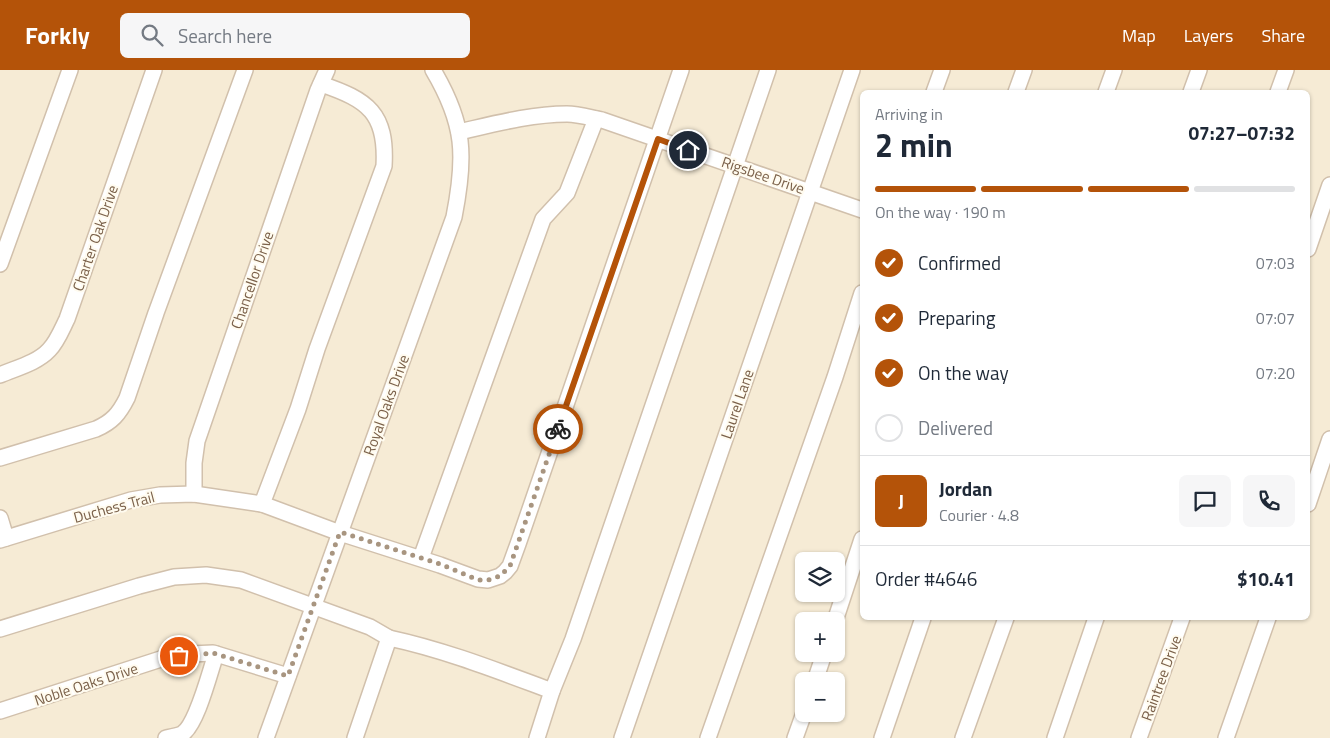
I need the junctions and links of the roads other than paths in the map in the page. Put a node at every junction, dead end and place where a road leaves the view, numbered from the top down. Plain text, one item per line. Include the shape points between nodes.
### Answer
1 (70, 70) edge
2 (154, 70) edge
3 (245, 70) edge
4 (327, 70) edge
5 (433, 70) edge
6 (682, 70) edge
7 (768, 70) edge
8 (852, 70) edge
9 (942, 70) edge
10 (1024, 70) edge
11 (1114, 70) edge
12 (1200, 70) edge
13 (1286, 70) edge
14 (321, 84) junction
15 (935, 90) edge
16 (1017, 90) edge
17 (1107, 90) edge
18 (1193, 90) edge
19 (1279, 90) edge
20 (596, 119) junction
21 (459, 132) junction
22 (658, 139) junction
23 (734, 166) junction
24 (1330, 185) edge
25 (809, 191) junction
26 (860, 209) edge
27 (1310, 243) edge
28 (0, 264) edge
29 (860, 299) edge
30 (0, 375) edge
31 (1330, 440) edge
32 (0, 458) edge
33 (1318, 477) edge
34 (194, 494) junction
35 (1310, 499) edge
36 (262, 504) junction
37 (0, 518) edge
38 (340, 532) junction
39 (3, 539) edge
40 (860, 546) edge
41 (421, 558) junction
42 (313, 607) junction
43 (838, 612) edge
44 (922, 620) edge
45 (1005, 620) edge
46 (1095, 620) edge
47 (1181, 620) edge
48 (1267, 620) edge
49 (0, 630) edge
50 (389, 638) junction
51 (216, 654) junction
52 (288, 676) junction
53 (552, 691) junction
54 (0, 711) edge
55 (801, 722) edge
56 (166, 738) edge
57 (266, 738) edge
58 (355, 738) edge
59 (537, 738) edge
60 (622, 738) edge
61 (708, 738) edge
62 (795, 738) edge
63 (882, 738) edge
64 (963, 738) edge
65 (1054, 738) edge
66 (1140, 738) edge
67 (1226, 738) edge

1 - 28 street
2 - 30 street, Charter Oak Drive via 58,338 49,350 31,362
3 - 32 street via 120,412 108,424 96,429
4 - 14 street, Chancellor Drive
5 - 21 street, Royal Oaks Drive via 451,105
6 - 22 street
7 - 23 street
8 - 25 street, Laurel Lane
9 - 15 street
10 - 16 street
11 - 17 street
12 - 18 street
13 - 19 street
14 - 34 street, Chancellor Drive via 197,440
14 - 36 street via 367,106 381,126 385,144 384,166
20 - 21 street, Rigsbee Drive via 568,114 545,116
20 - 22 street, Rigsbee Drive
20 - 41 street via 567,193 543,219
21 - 38 street, Royal Oaks Drive via 462,155 454,217
22 - 23 street, Rigsbee Drive
22 - 41 street, Duchess Trail via 510,566 500,576 488,580 469,577
23 - 25 street, Rigsbee Drive
23 - 53 street via 579,621
24 - 27 street
25 - 26 street, Rigsbee Drive
25 - 60 street, Laurel Lane
29 - 61 street via 836,377
31 - 33 street
33 - 35 street
34 - 36 street, Duchess Trail
34 - 39 street, Duchess Trail via 131,500
36 - 38 street, Duchess Trail
37 - 39 street
38 - 41 street, Duchess Trail
38 - 42 street, Royal Oaks Drive
40 - 43 street
42 - 49 street via 241,580 206,575 174,577
42 - 50 street via 370,627
42 - 52 street, Royal Oaks Drive
44 - 63 street
45 - 64 street
46 - 65 street
47 - 66 street, Raintree Drive
48 - 67 street
50 - 53 street via 429,648
50 - 58 street
51 - 52 street, Noble Oaks Drive
51 - 54 street, Noble Oaks Drive via 167,658
51 - 56 street via 190,727 181,734
52 - 57 street, Royal Oaks Drive
53 - 59 street
55 - 62 street

